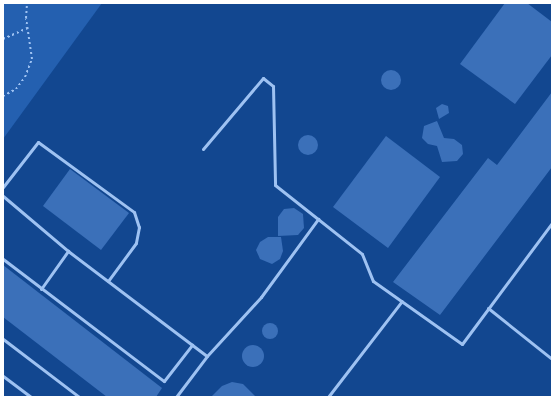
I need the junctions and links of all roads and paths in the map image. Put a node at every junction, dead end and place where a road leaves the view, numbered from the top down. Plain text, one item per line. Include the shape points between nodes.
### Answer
1 (27, 3) edge
2 (28, 28) junction
3 (3, 39) edge
4 (3, 96) edge
5 (203, 149) dead end
6 (3, 187) edge
7 (3, 196) edge
8 (318, 219) junction
9 (552, 223) edge
10 (68, 251) junction
11 (3, 258) edge
12 (108, 281) junction
13 (42, 289) junction
14 (402, 301) junction
15 (488, 308) junction
16 (3, 339) edge
17 (192, 345) junction
18 (207, 356) junction
19 (552, 359) edge
20 (3, 376) edge
21 (31, 397) edge
22 (79, 397) edge
23 (176, 397) edge
24 (328, 397) edge

1 - 2 path
2 - 3 path
2 - 4 path via 32,59 25,77 16,89
5 - 8 lane via 263,78 273,86 276,185
6 - 12 lane via 38,142 134,212 139,227 136,243
7 - 10 lane
8 - 14 lane via 362,254 374,281
8 - 18 lane via 261,296
9 - 15 lane
10 - 12 lane
10 - 13 lane
11 - 13 lane
12 - 17 lane
13 - 17 lane via 164,381
14 - 15 lane via 462,344
14 - 24 lane
15 - 19 lane
16 - 22 lane
17 - 18 lane
18 - 23 lane
20 - 21 lane

